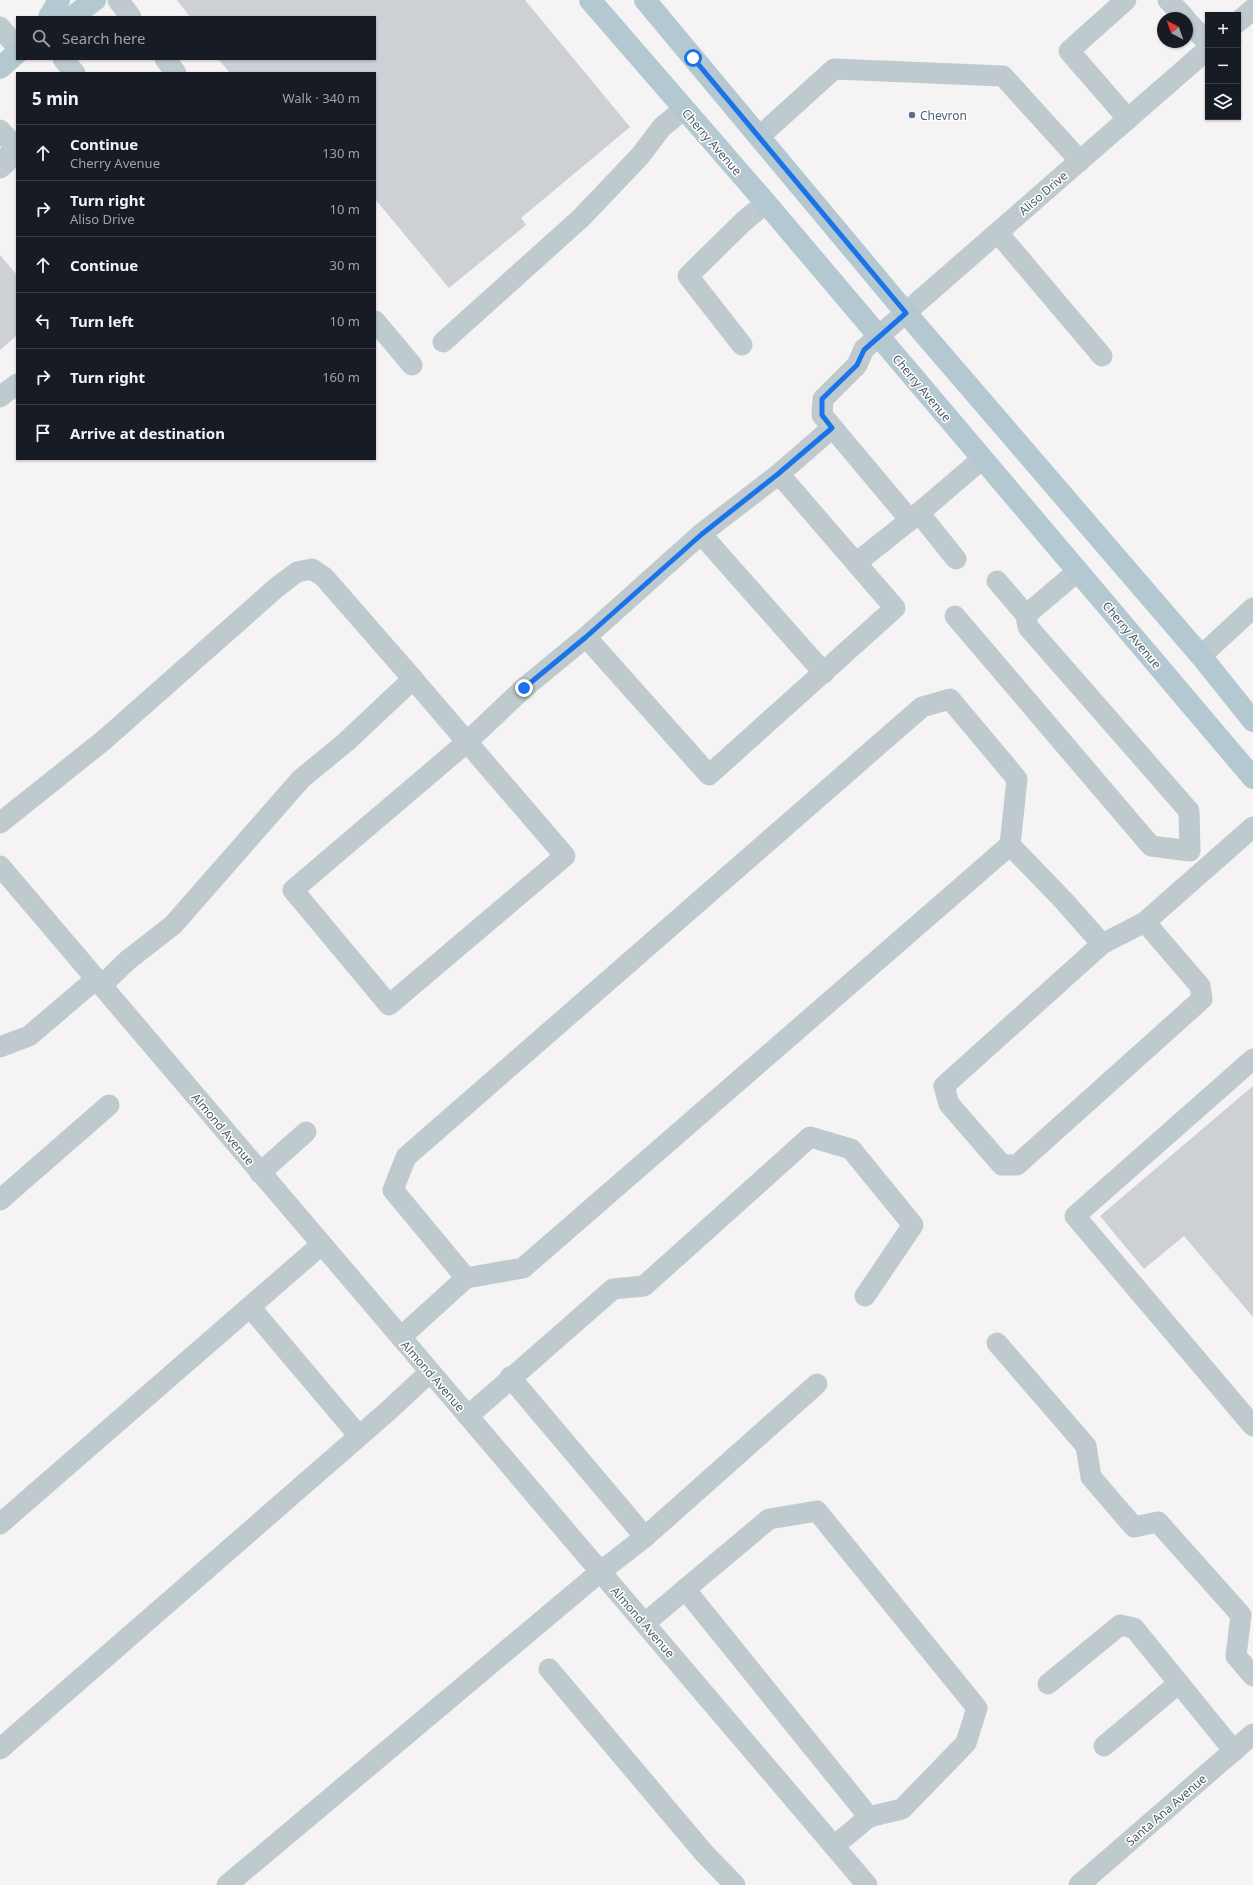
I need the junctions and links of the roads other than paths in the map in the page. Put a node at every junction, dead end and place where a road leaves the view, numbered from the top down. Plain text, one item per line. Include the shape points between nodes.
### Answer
1 (59, 0) edge
2 (95, 0) edge
3 (118, 0) edge
4 (590, 0) edge
5 (645, 0) edge
6 (1126, 0) edge
7 (1168, 0) edge
8 (1253, 9) edge
9 (1179, 12) edge
10 (50, 16) edge
11 (73, 16) edge
12 (130, 16) edge
13 (1241, 19) edge
14 (0, 27) edge
15 (1193, 27) edge
16 (1205, 40) edge
17 (16, 45) edge
18 (1205, 52) edge
19 (16, 54) edge
20 (64, 60) edge
21 (166, 60) edge
22 (0, 68) edge
23 (74, 72) edge
24 (175, 72) edge
25 (684, 109) junction
26 (1128, 118) junction
27 (759, 137) junction
28 (10, 141) edge
29 (1080, 161) junction
30 (0, 168) edge
31 (766, 203) junction
32 (998, 233) junction
33 (906, 313) junction
34 (376, 322) edge
35 (443, 342) dead end
36 (871, 343) junction
37 (742, 345) dead end
38 (1102, 356) dead end
39 (412, 365) dead end
40 (16, 385) edge
41 (0, 397) edge
42 (832, 428) junction
43 (982, 459) junction
44 (778, 474) junction
45 (914, 517) junction
46 (702, 534) junction
47 (956, 559) dead end
48 (856, 563) junction
49 (1078, 571) junction
50 (997, 581) dead end
51 (1253, 608) edge
52 (1026, 615) junction
53 (955, 616) dead end
54 (586, 637) junction
55 (1201, 656) junction
56 (824, 673) junction
57 (413, 679) junction
58 (1253, 720) edge
59 (467, 742) junction
60 (1253, 778) edge
61 (0, 822) edge
62 (1253, 827) edge
63 (1010, 845) junction
64 (1190, 851) junction
65 (0, 866) edge
66 (1205, 869) junction
67 (1145, 922) junction
68 (1102, 944) junction
69 (99, 982) junction
70 (0, 1047) edge
71 (1253, 1059) edge
72 (110, 1105) dead end
73 (306, 1132) dead end
74 (260, 1173) junction
75 (0, 1200) edge
76 (321, 1245) junction
77 (466, 1278) junction
78 (865, 1296) dead end
79 (250, 1308) junction
80 (401, 1337) junction
81 (997, 1343) dead end
82 (430, 1372) junction
83 (510, 1377) junction
84 (817, 1384) dead end
85 (468, 1416) junction
86 (1253, 1426) edge
87 (359, 1436) junction
88 (0, 1524) edge
89 (645, 1537) junction
90 (600, 1572) junction
91 (685, 1589) junction
92 (644, 1624) junction
93 (549, 1669) dead end
94 (1253, 1676) edge
95 (1179, 1683) junction
96 (1048, 1684) dead end
97 (1253, 1734) edge
98 (1104, 1746) dead end
99 (0, 1749) edge
100 (1234, 1751) junction
101 (868, 1817) junction
102 (834, 1846) junction
103 (227, 1885) edge
104 (735, 1885) edge
105 (867, 1885) edge
106 (1080, 1885) edge

1 - 10 main road
2 - 11 main road
3 - 12 street
4 - 25 main road, Cherry Avenue
5 - 27 main road
6 - 26 street via 1069,50
7 - 9 street
8 - 13 street
14 - 17 street
15 - 16 street
18 - 26 street, Aliso Drive
19 - 22 main road
20 - 23 street
21 - 24 street
25 - 31 main road, Cherry Avenue
25 - 35 street via 662,127 640,156 581,218
26 - 29 street, Aliso Drive
27 - 29 street via 834,69 1003,76
27 - 33 main road
28 - 30 street via 7,162
29 - 32 street, Aliso Drive
31 - 36 main road, Cherry Avenue
31 - 37 street via 688,276
32 - 33 street, Aliso Drive
32 - 38 street
33 - 36 street, Aliso Drive
33 - 55 main road
34 - 39 street
36 - 42 street via 857,365 822,399 822,415
36 - 43 main road, Cherry Avenue
40 - 41 street
42 - 44 street
42 - 45 street
43 - 45 street
43 - 49 main road, Cherry Avenue
44 - 46 street
44 - 48 street
45 - 47 street
45 - 48 street
46 - 54 street
46 - 56 street
48 - 56 street via 895,608
49 - 52 street
49 - 60 main road, Cherry Avenue
50 - 52 street
51 - 55 street
52 - 64 street via 1028,627 1189,811
53 - 64 street via 1151,846
54 - 56 street via 709,775
54 - 59 street via 524,688
55 - 58 main road
57 - 59 street
57 - 61 street via 324,577 312,569 297,572 104,740
57 - 69 street via 346,742 301,779 173,925
59 - 59 street via 564,856 389,1005 293,890
62 - 66 street
63 - 68 street
63 - 77 street via 523,1268
63 - 77 street via 1017,779 950,698 922,707 406,1157 393,1190
64 - 66 street
65 - 69 street, Almond Avenue
66 - 67 street
67 - 68 street
67 - 68 street via 1200,986 1202,999 1017,1165 1002,1165 949,1104 944,1086
69 - 70 street via 29,1036
69 - 74 street, Almond Avenue
71 - 86 street via 1075,1216
72 - 75 street
73 - 74 street
74 - 76 street, Almond Avenue
76 - 79 street
76 - 80 street, Almond Avenue
77 - 80 street
78 - 83 street via 913,1225 851,1149 810,1137 644,1286 613,1289
79 - 87 street
79 - 88 street
80 - 82 street, Almond Avenue
81 - 94 street via 1086,1446 1091,1477 1134,1527 1158,1522 1241,1615 1236,1656
82 - 85 street, Almond Avenue
82 - 87 street
83 - 85 street
83 - 89 street
84 - 89 street
85 - 90 street, Almond Avenue
87 - 99 street
89 - 90 street
90 - 92 street, Almond Avenue
90 - 103 street
91 - 92 street
91 - 101 street
91 - 101 street via 769,1518 817,1511 977,1708 966,1743 902,1809
92 - 102 street, Almond Avenue
93 - 104 street via 704,1853
95 - 96 street via 1134,1628 1120,1625
95 - 98 street
95 - 100 street
97 - 100 street, Santa Ana Avenue
100 - 106 street, Santa Ana Avenue
101 - 102 street
102 - 105 street, Almond Avenue

